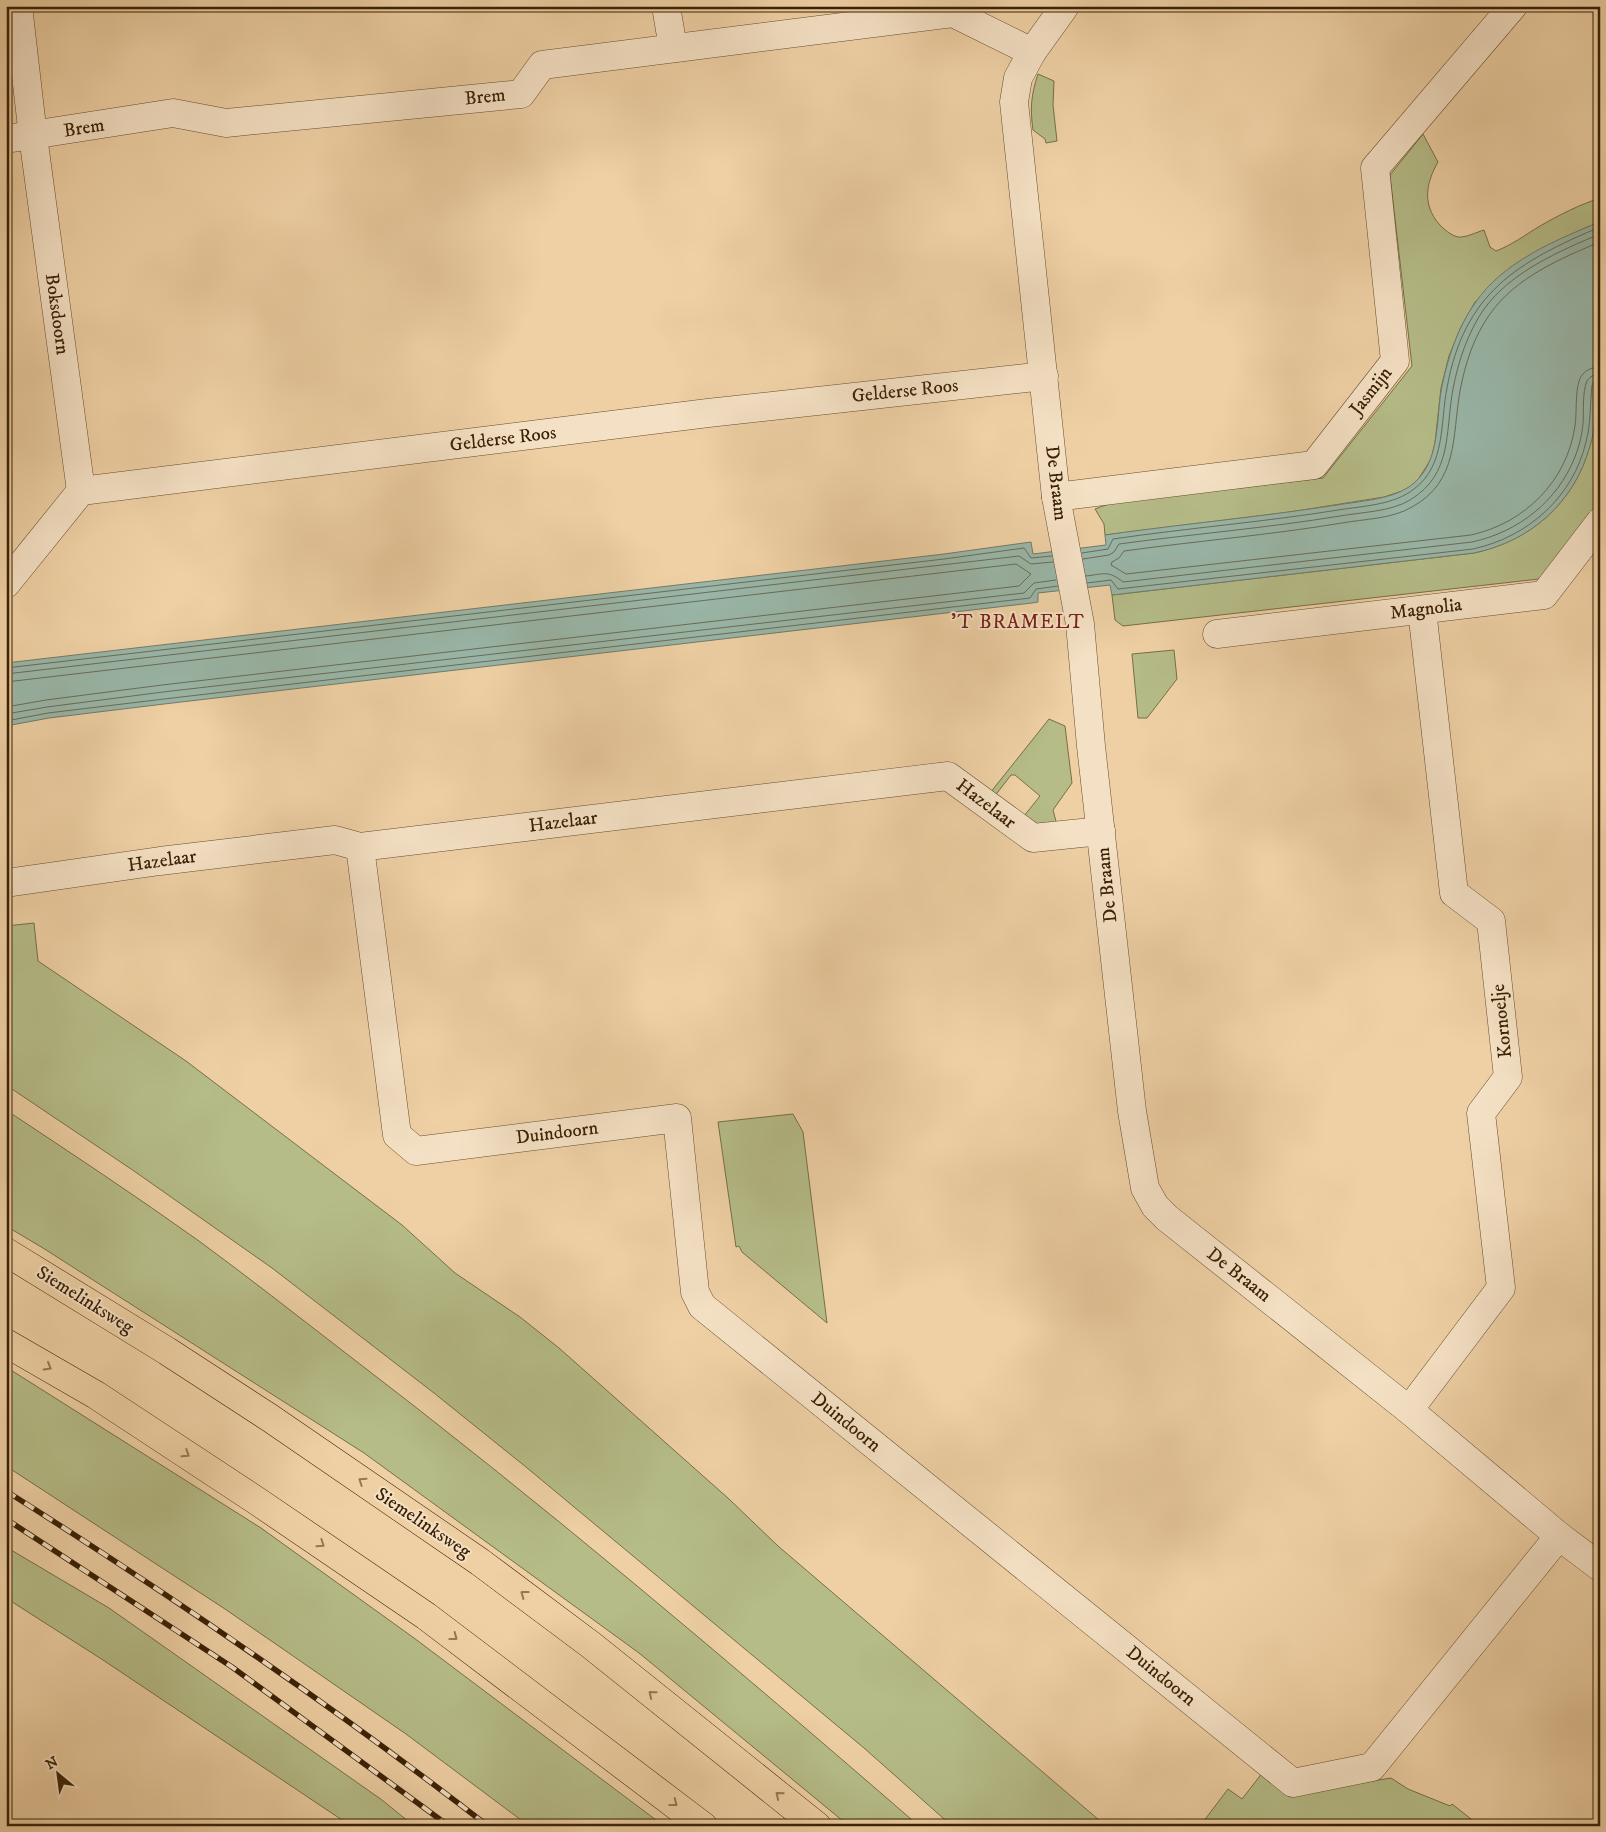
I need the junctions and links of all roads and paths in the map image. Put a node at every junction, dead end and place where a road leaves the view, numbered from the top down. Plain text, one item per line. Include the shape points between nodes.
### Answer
1 (18, 6) edge
2 (666, 6) edge
3 (1065, 6) edge
4 (1512, 6) edge
5 (674, 48) junction
6 (1032, 52) junction
7 (33, 136) junction
8 (6, 140) edge
9 (1044, 376) junction
10 (81, 492) junction
11 (1056, 497) junction
12 (1600, 522) edge
13 (6, 584) edge
14 (1422, 610) junction
15 (1217, 634) dead end
16 (1101, 831) junction
17 (360, 846) junction
18 (6, 883) edge
19 (6, 1252) edge
20 (6, 1343) edge
21 (1409, 1410) junction
22 (1559, 1536) junction
23 (1600, 1566) edge
24 (703, 1826) edge
25 (817, 1826) edge

1 - 7 street, Boksdoorn
2 - 5 street
3 - 6 street, De Braam
4 - 11 street, Jasmijn via 1375,168 1395,361 1314,465
5 - 6 street, Brem via 953,13
5 - 7 street, Brem via 542,65 521,94 226,123 173,113
6 - 9 street, De Braam via 1018,78 1014,102
7 - 8 street, Brem
7 - 10 street, Boksdoorn
9 - 10 street, Gelderse Roos via 698,414
9 - 11 street, De Braam
10 - 13 street
11 - 16 street, De Braam via 1080,624
12 - 14 street, Magnolia via 1544,595
14 - 15 street, Magnolia
14 - 21 street, Kornoelje via 1454,893 1491,921 1508,1078 1481,1112 1501,1288
16 - 17 street, Hazelaar via 1032,838 948,776
16 - 21 street, De Braam via 1132,1111 1145,1188 1155,1206 1167,1218
17 - 18 street, Hazelaar via 335,840
17 - 22 street, Duindoorn via 397,1135 416,1151 677,1118 695,1292 702,1306 1292,1783 1372,1767
25 -> 19 main road, Siemelinksweg via 591,1644 480,1562 262,1413
20 -> 24 main road via 96,1395 426,1616
21 - 22 street, De Braam
22 - 23 street, De Braam

